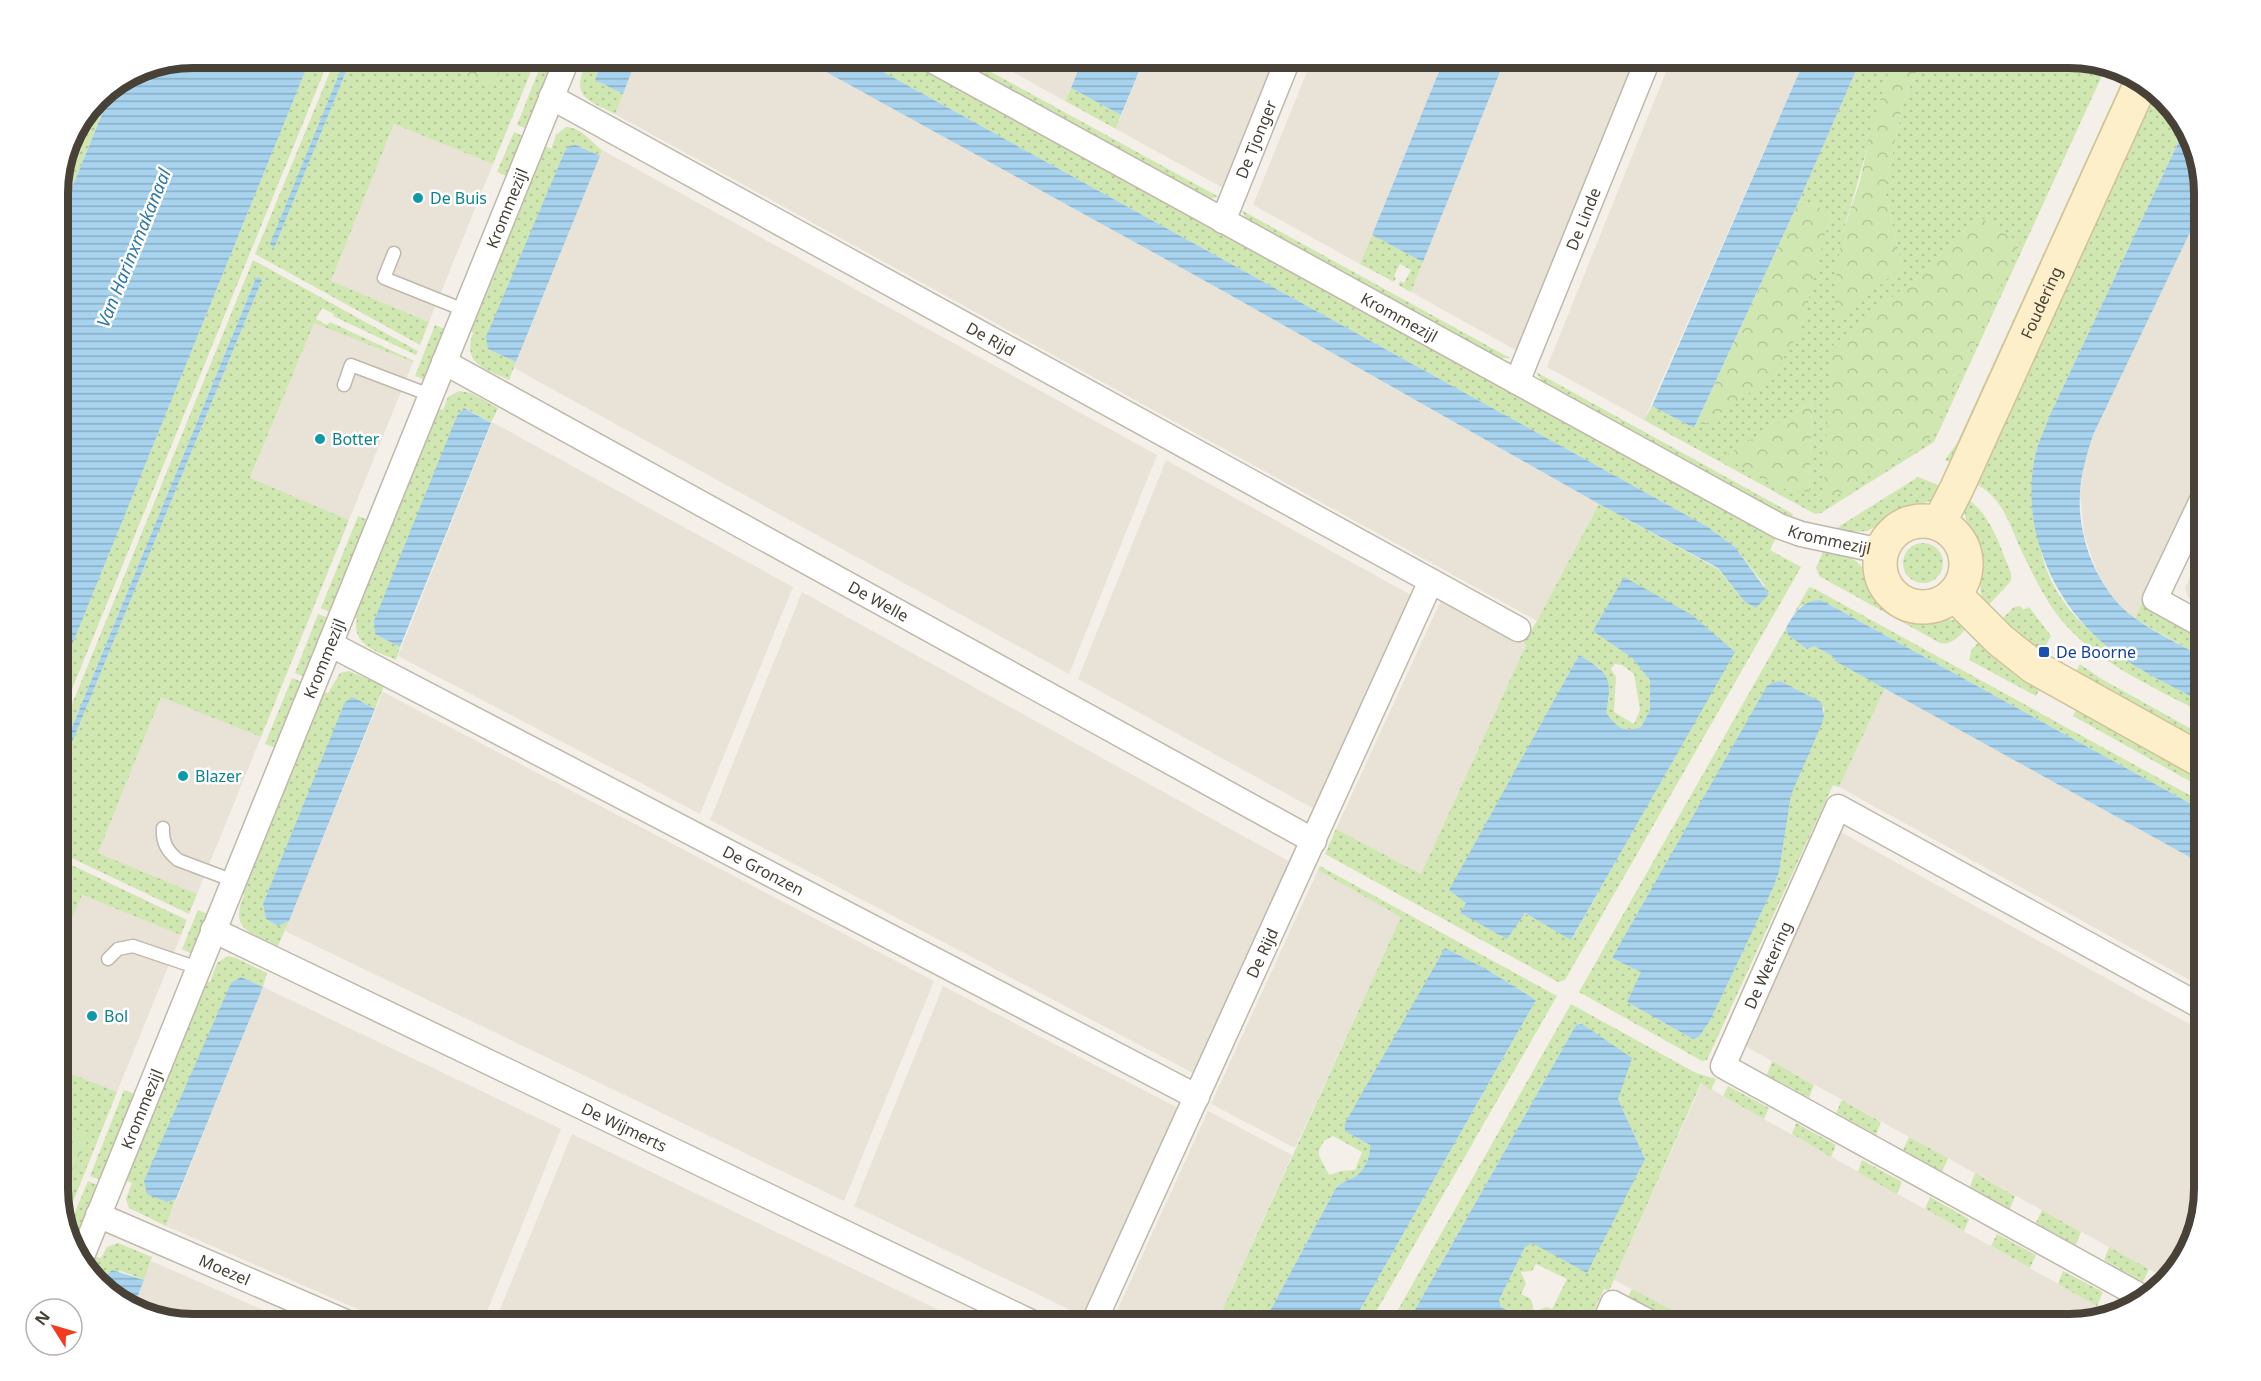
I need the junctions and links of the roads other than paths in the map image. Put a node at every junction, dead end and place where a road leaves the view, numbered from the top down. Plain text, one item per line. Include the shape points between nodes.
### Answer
1 (563, 68) edge
2 (946, 68) edge
3 (1285, 68) edge
4 (1645, 68) edge
5 (2138, 89) edge
6 (551, 97) junction
7 (1223, 221) junction
8 (394, 253) dead end
9 (465, 310) junction
10 (444, 362) junction
11 (1517, 382) junction
12 (344, 385) dead end
13 (430, 395) junction
14 (2193, 518) edge
15 (1939, 523) junction
16 (1881, 551) junction
17 (1431, 581) junction
18 (1954, 594) junction
19 (2193, 620) edge
20 (1518, 630) dead end
21 (330, 644) junction
22 (2194, 756) edge
23 (163, 828) dead end
24 (1314, 841) junction
25 (234, 881) junction
26 (213, 930) junction
27 (108, 959) dead end
28 (198, 968) junction
29 (2194, 1002) edge
30 (1197, 1096) junction
31 (98, 1215) junction
32 (84, 1251) edge
33 (2136, 1294) edge
34 (325, 1313) edge
35 (1012, 1313) edge
36 (1098, 1313) edge
37 (1609, 1313) edge
38 (1631, 1313) edge

1 - 6 street, Krommezijl
2 - 7 street, Krommezijl
3 - 7 street, De Tjonger
4 - 11 street, De Linde
5 - 15 street, Foudering
6 - 9 street, Krommezijl
6 - 17 street, De Rijd
7 - 11 street, Krommezijl
8 - 9 lane via 384,278
9 - 10 street, Krommezijl
10 - 13 street, Krommezijl
10 - 24 street, De Welle
11 - 16 street, Krommezijl via 1779,526
12 - 13 lane via 351,365
13 - 21 street, Krommezijl
14 - 19 street via 2155,599
15 - 16 street via 1925,520 1897,528
15 - 18 street via 1960,542 1965,555 1964,576
16 - 18 street via 1882,580 1900,602 1928,607
17 - 20 street, De Rijd
17 - 24 street, De Rijd
18 - 22 street via 2034,668
21 - 25 street, Krommezijl
21 - 30 street, De Gronzen
23 - 25 lane via 165,846 171,855
24 - 30 street, De Rijd
25 - 26 street, Krommezijl
26 - 28 street, Krommezijl
26 - 35 street, De Wijmerts
27 - 28 lane via 118,949 133,946
28 - 31 street, Krommezijl
29 - 33 street, De Wetering via 1838,807 1723,1066
30 - 36 street, De Rijd
31 - 32 street, Krommezijl
31 - 34 street, Moezel
37 - 38 street via 1613,1304

